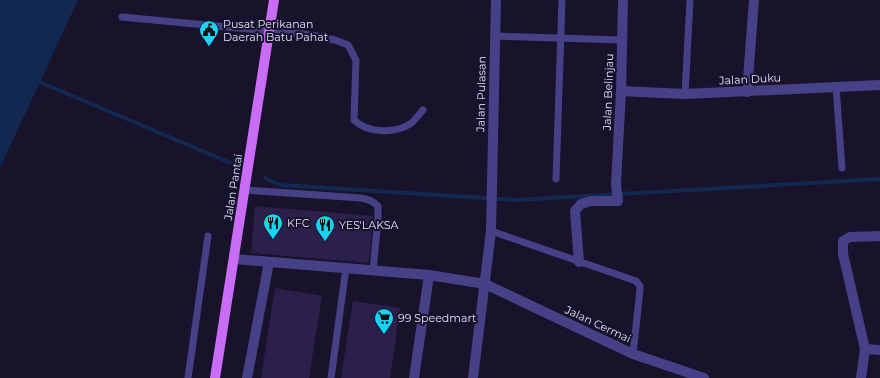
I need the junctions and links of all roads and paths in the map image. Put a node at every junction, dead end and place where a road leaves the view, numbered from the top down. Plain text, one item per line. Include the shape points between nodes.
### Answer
1 (274, 0) edge
2 (496, 0) edge
3 (562, 0) edge
4 (623, 0) edge
5 (690, 0) edge
6 (754, 0) edge
7 (122, 17) dead end
8 (265, 30) junction
9 (494, 36) junction
10 (560, 39) junction
11 (621, 40) junction
12 (880, 85) edge
13 (836, 87) junction
14 (621, 91) junction
15 (747, 92) junction
16 (685, 94) junction
17 (423, 110) dead end
18 (842, 168) dead end
19 (556, 179) dead end
20 (245, 190) junction
21 (490, 231) junction
22 (208, 236) dead end
23 (880, 236) edge
24 (234, 259) junction
25 (269, 262) junction
26 (579, 262) junction
27 (346, 268) junction
28 (373, 271) junction
29 (429, 276) junction
30 (485, 284) junction
31 (865, 349) junction
32 (880, 350) edge
33 (633, 354) junction
34 (188, 378) edge
35 (215, 378) edge
36 (247, 378) edge
37 (331, 378) edge
38 (414, 378) edge
39 (473, 378) edge
40 (704, 378) edge
41 (861, 378) edge

1 - 8 main road, Jalan Pantai
2 - 9 street, Jalan Pulasan
3 - 10 lane
4 - 11 street, Jalan Belinjau
5 - 16 lane
6 - 15 street
7 - 8 lane
8 - 17 lane via 312,35 348,45 356,60 354,120 359,125 375,130 397,130 411,123
8 - 20 main road, Jalan Pantai
9 - 10 lane
9 - 21 street, Jalan Pulasan
10 - 11 lane
10 - 19 lane
11 - 14 street, Jalan Belinjau
12 - 13 street, Jalan Duku
13 - 15 street, Jalan Duku
13 - 18 lane
14 - 16 street, Jalan Duku
14 - 26 street, Jalan Belinjau via 616,184 618,201 591,201 581,204 575,211
15 - 16 street, Jalan Duku
20 - 24 main road, Jalan Pantai
20 - 28 lane via 360,198 375,202 378,206 378,217
21 - 26 lane
21 - 30 street, Jalan Pulasan
22 - 34 lane
23 - 31 street via 850,237 843,241 843,254
24 - 25 street, Jalan Cermai
24 - 35 main road, Jalan Pantai
25 - 27 street, Jalan Cermai
25 - 36 street
26 - 33 lane via 636,281 640,286
27 - 28 street, Jalan Cermai
27 - 37 lane
28 - 29 street, Jalan Cermai
29 - 30 street, Jalan Cermai
29 - 38 street
30 - 33 street, Jalan Cermai
30 - 39 street, Jalan Pulasan
31 - 32 street
31 - 41 street
33 - 40 street, Jalan Cermai

